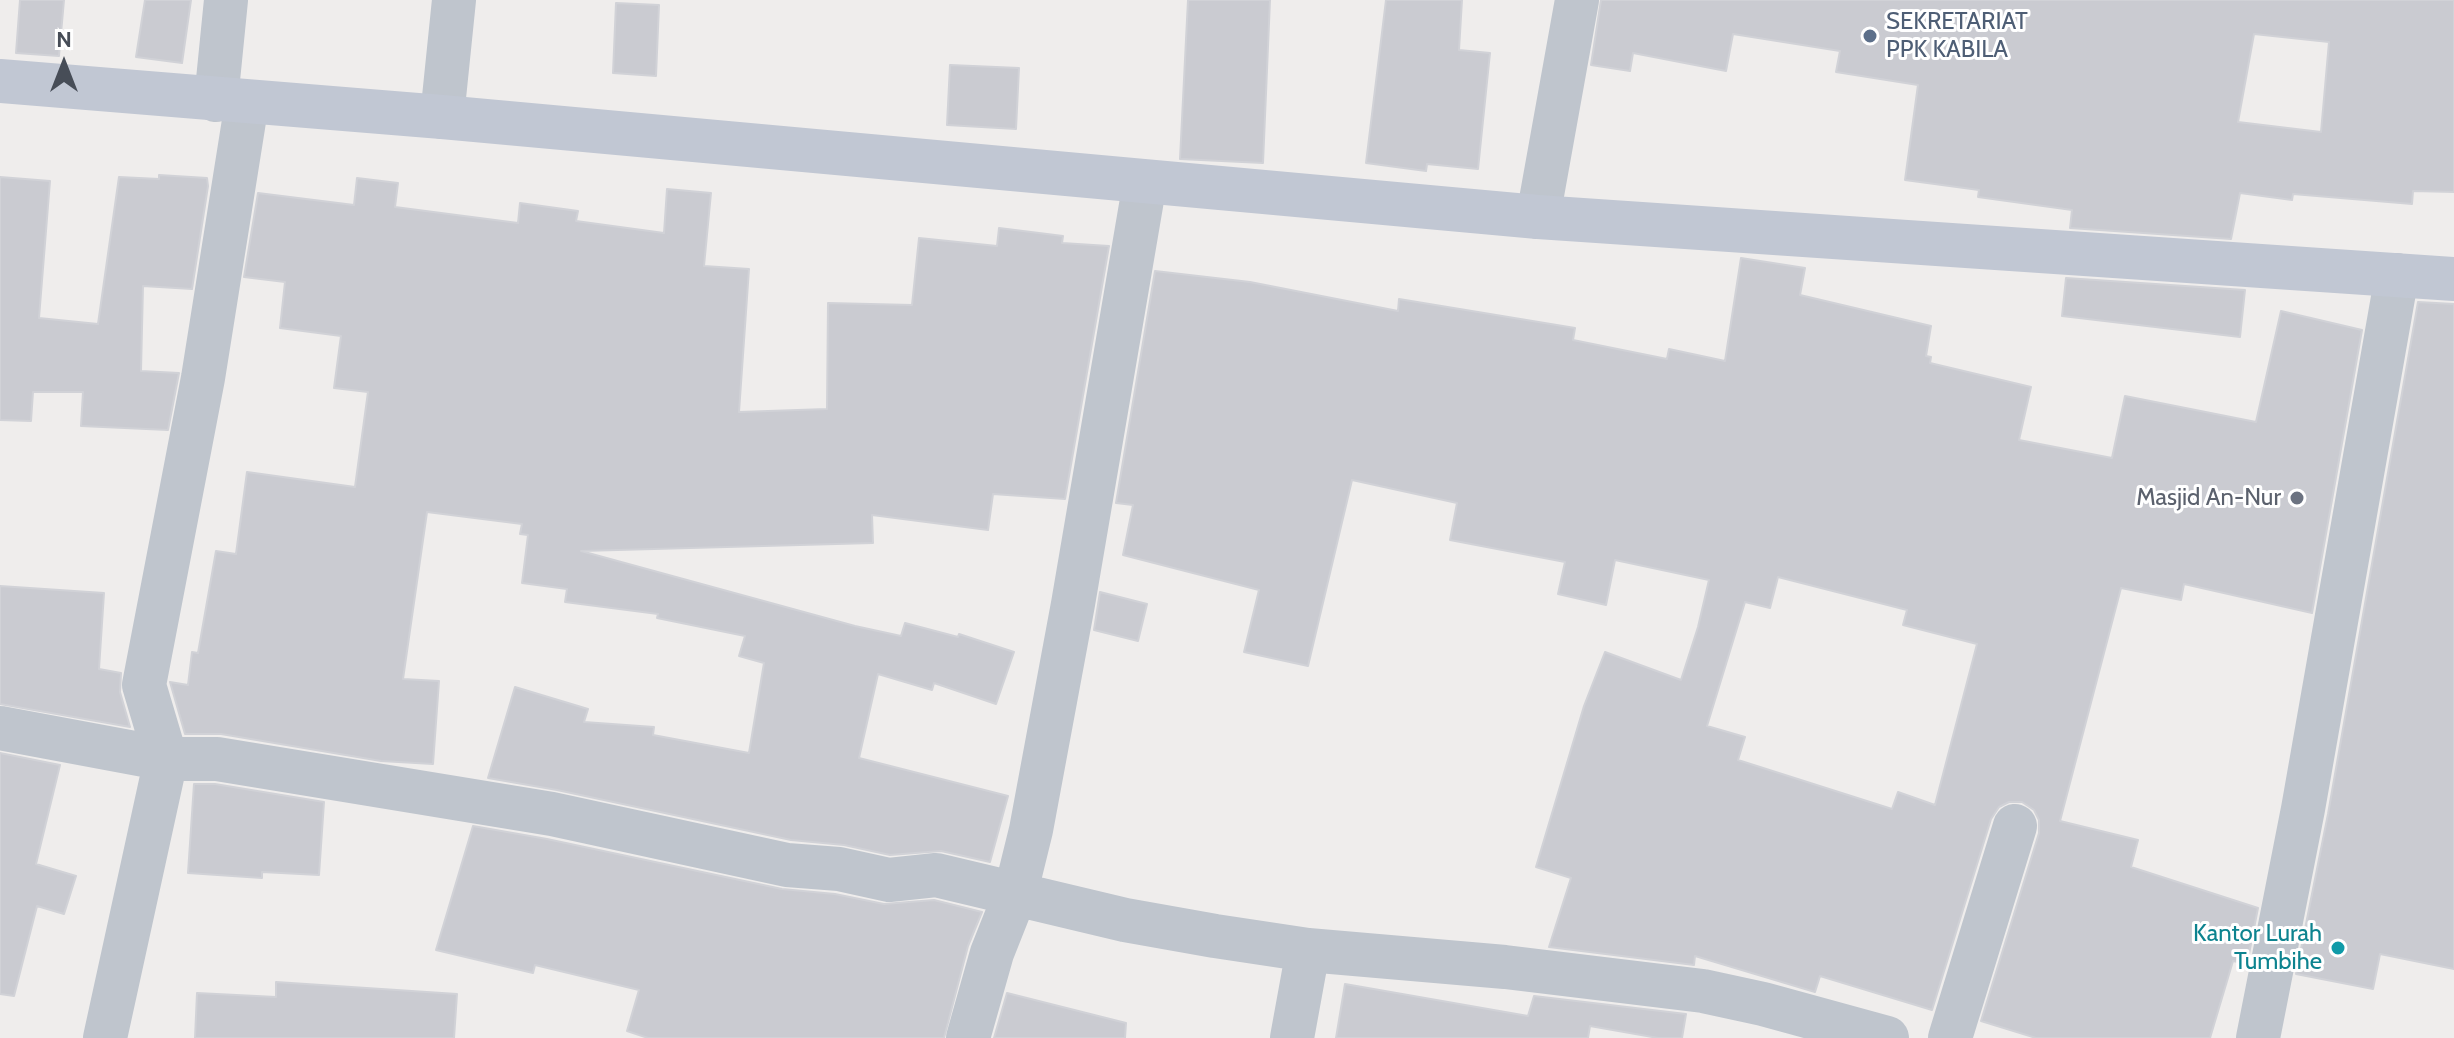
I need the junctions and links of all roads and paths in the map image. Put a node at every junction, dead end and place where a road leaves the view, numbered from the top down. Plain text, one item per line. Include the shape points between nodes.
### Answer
1 (226, 0) edge
2 (454, 0) edge
3 (1577, 0) edge
4 (0, 81) edge
5 (232, 101) junction
6 (442, 117) junction
7 (1145, 182) junction
8 (1538, 217) junction
9 (2397, 275) junction
10 (2454, 279) edge
11 (0, 728) edge
12 (166, 759) junction
13 (2015, 826) dead end
14 (1015, 895) junction
15 (1308, 950) junction
16 (105, 1038) edge
17 (968, 1038) edge
18 (1292, 1038) edge
19 (1887, 1038) edge
20 (1950, 1038) edge
21 (2258, 1038) edge

1 - 5 street
2 - 6 street
3 - 8 street
4 - 5 main road
5 - 6 main road
5 - 12 street via 203,378 144,685
6 - 7 main road
7 - 8 main road
7 - 14 street via 1047,750
8 - 9 main road
9 - 10 main road
9 - 21 street
11 - 12 street
12 - 14 street via 217,759 552,814 787,865 889,880 936,875
12 - 16 street
13 - 20 street
14 - 15 street via 1125,920
14 - 17 street
15 - 18 street
15 - 19 street via 1703,991

